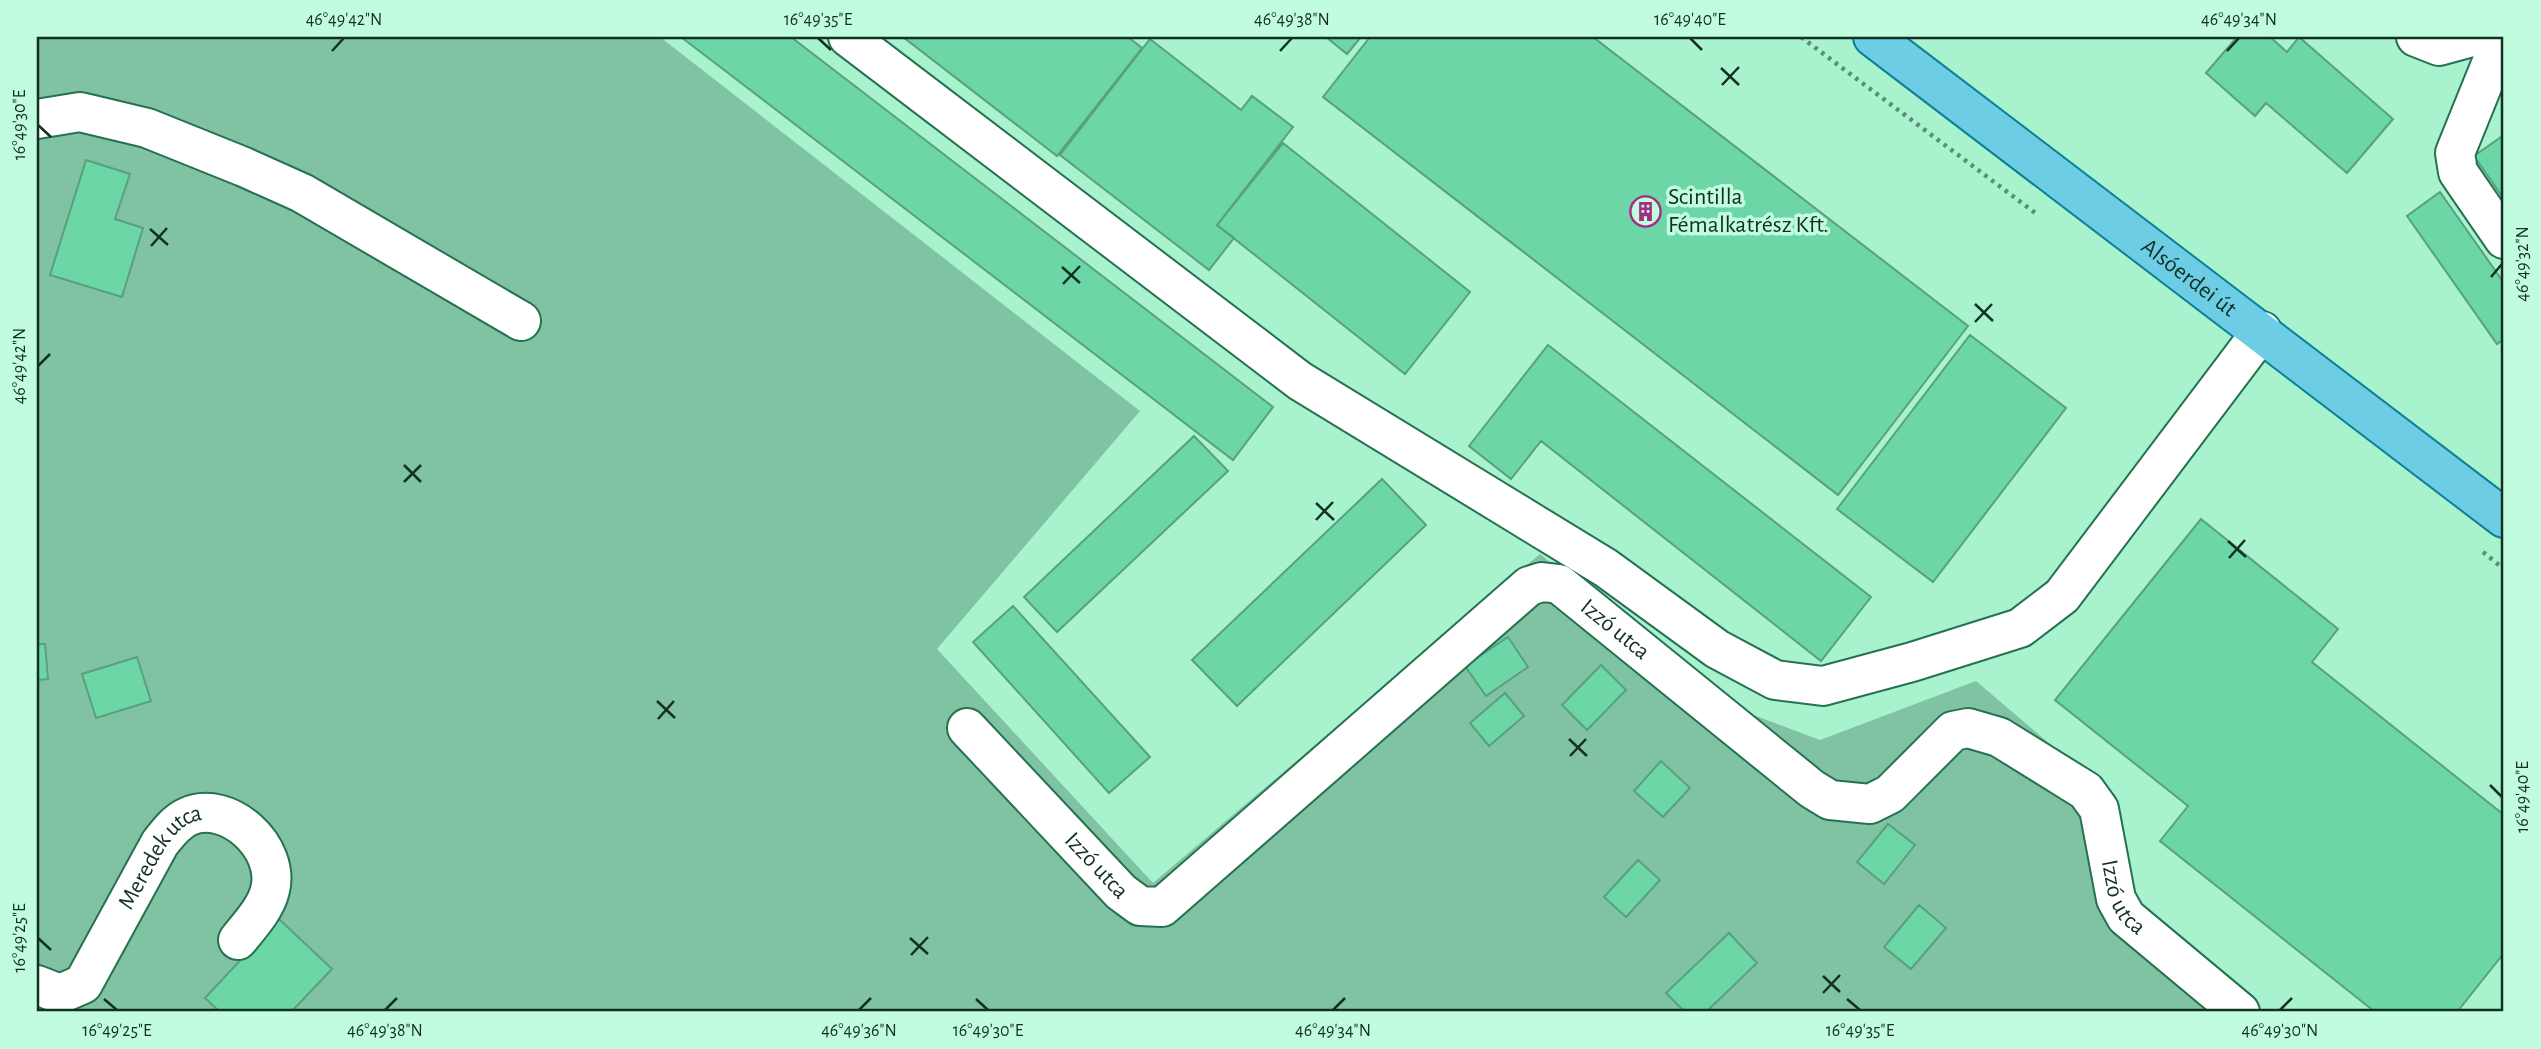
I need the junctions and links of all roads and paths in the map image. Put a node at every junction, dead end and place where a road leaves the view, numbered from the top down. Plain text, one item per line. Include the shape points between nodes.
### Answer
1 (848, 37) edge
2 (1873, 37) edge
3 (2416, 37) edge
4 (2472, 37) edge
5 (2502, 37) edge
6 (37, 119) edge
7 (2504, 239) edge
8 (520, 321) dead end
9 (2262, 331) junction
10 (2504, 518) edge
11 (967, 728) dead end
12 (238, 940) dead end
13 (37, 985) edge
14 (2240, 1012) edge

1 - 9 street via 1300,381 1606,568 1717,649 1775,680 1823,686 2020,628 2062,596
2 - 9 main road, Alsóerdei út
3 - 4 street via 2439,46
5 - 7 street via 2455,153 2458,172
6 - 8 street via 80,112 147,128 244,167 302,193
9 - 10 main road, Alsóerdei út
11 - 14 street, Izzó utca via 1121,892 1139,906 1162,907 1529,586 1559,584 1830,800 1870,804 1890,794 1953,731 1968,728 1999,737 2086,791 2099,809 2116,899 2126,917
12 - 13 street, Meredek utca via 270,890 269,860 245,828 229,818 199,814 172,828 160,843 83,984 60,994

